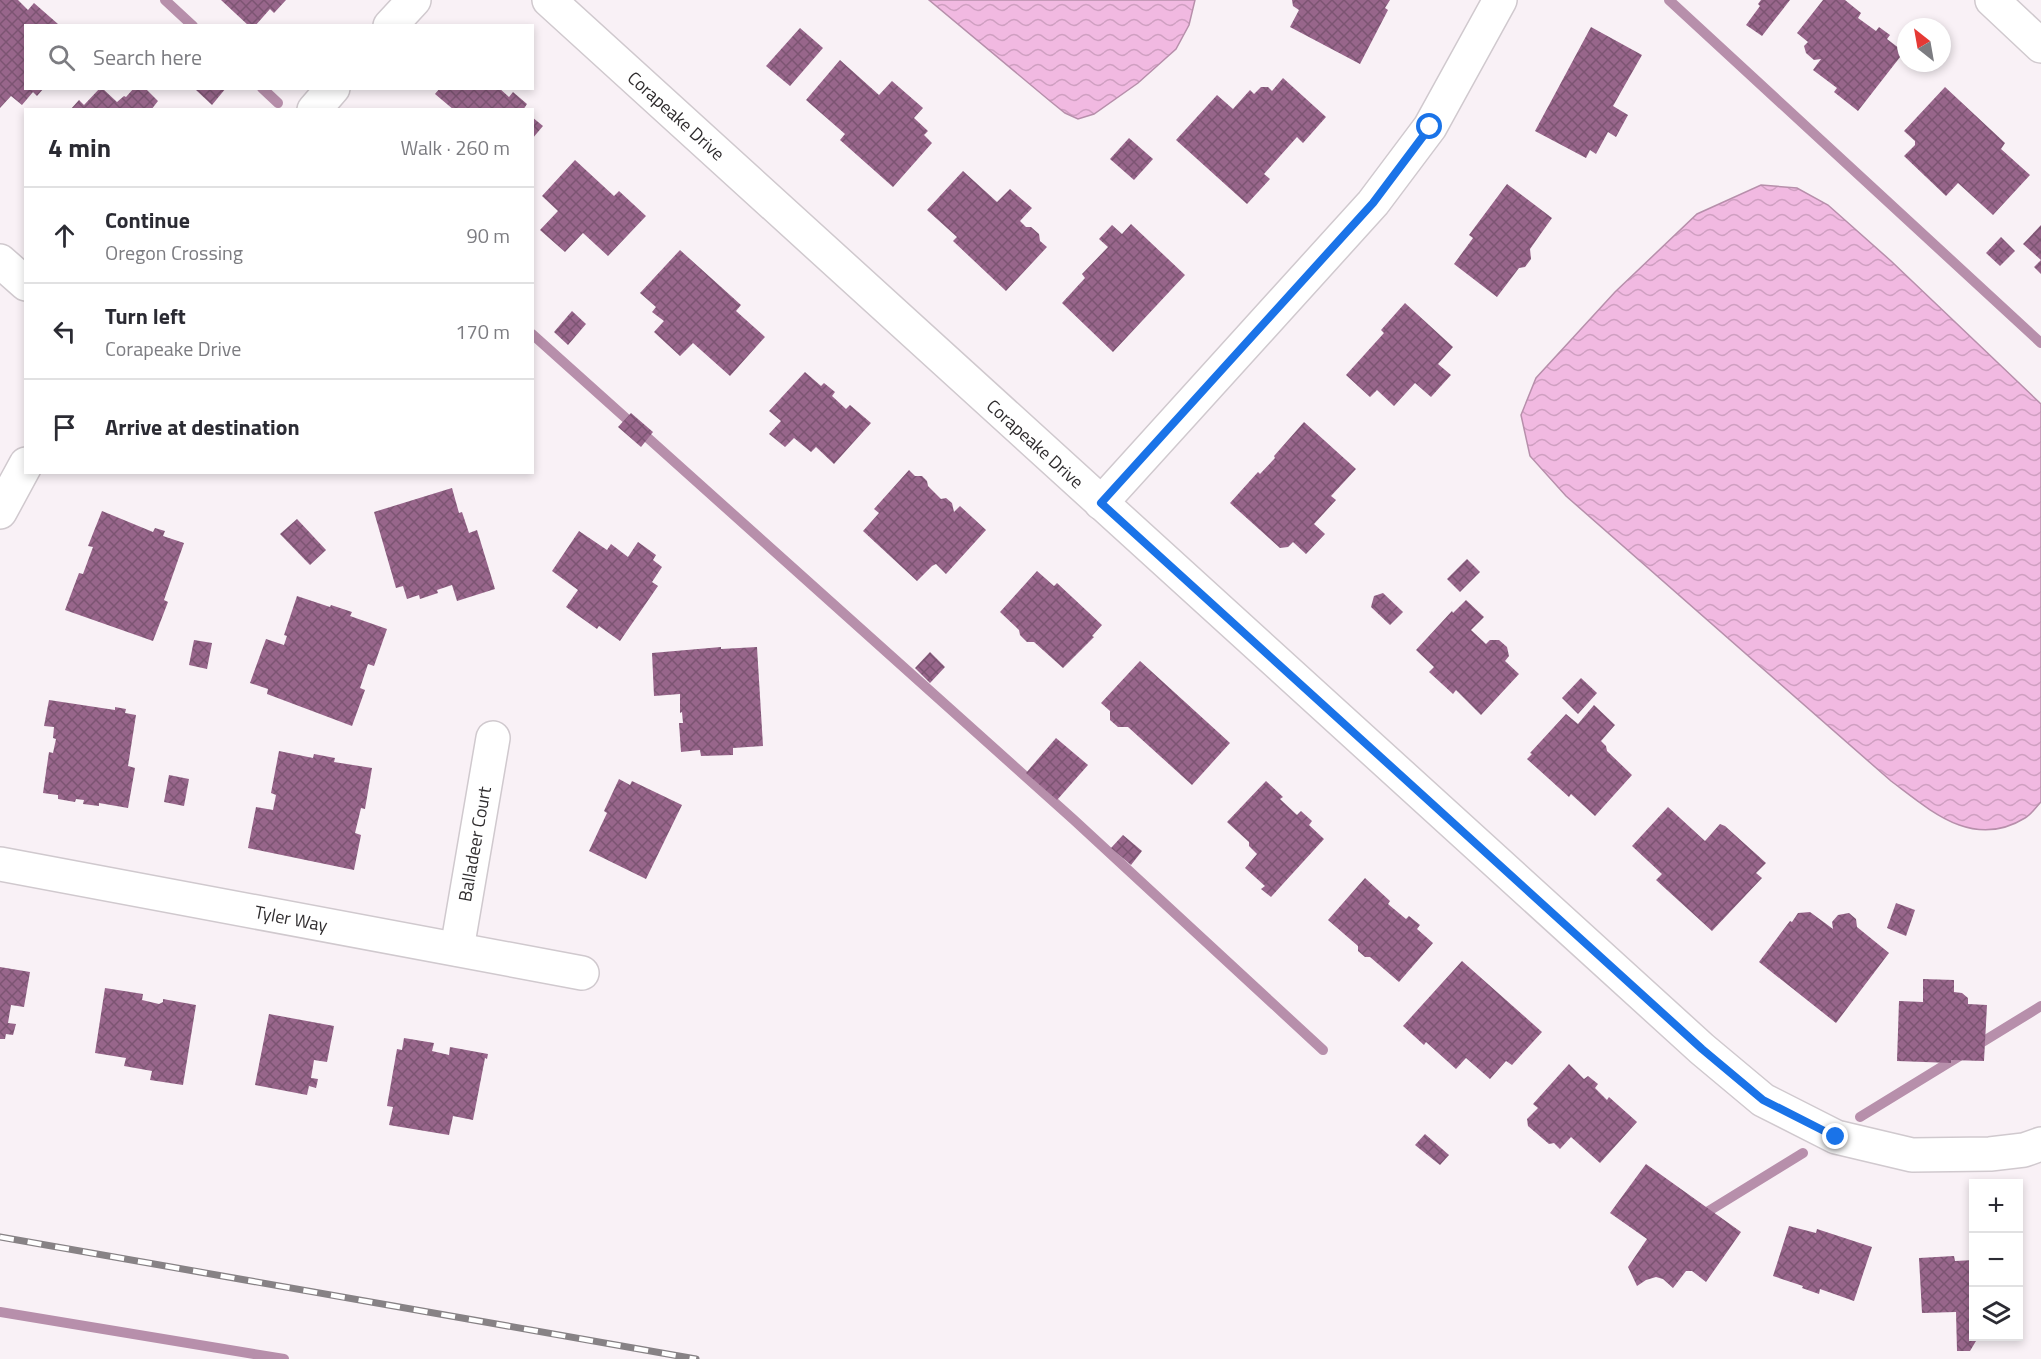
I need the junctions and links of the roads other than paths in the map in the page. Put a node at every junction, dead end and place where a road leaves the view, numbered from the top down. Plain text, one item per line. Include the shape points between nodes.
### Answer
1 (414, 0) edge
2 (549, 0) edge
3 (1500, 0) edge
4 (1992, 0) edge
5 (392, 24) edge
6 (2041, 46) edge
7 (331, 90) edge
8 (316, 108) edge
9 (0, 261) edge
10 (24, 282) edge
11 (24, 468) edge
12 (1101, 503) junction
13 (0, 512) edge
14 (493, 738) dead end
15 (0, 864) edge
16 (457, 950) junction
17 (582, 973) dead end
18 (2041, 1144) edge

1 - 5 street
2 - 12 street, Corapeake Drive
3 - 12 street via 1430,127 1373,203
4 - 6 street
7 - 8 street
9 - 10 street
11 - 13 street
12 - 18 street, Corapeake Drive via 1763,1100 1836,1137 1912,1155 1990,1154
14 - 16 street, Balladeer Court
15 - 16 street, Tyler Way
16 - 17 street, Tyler Way

